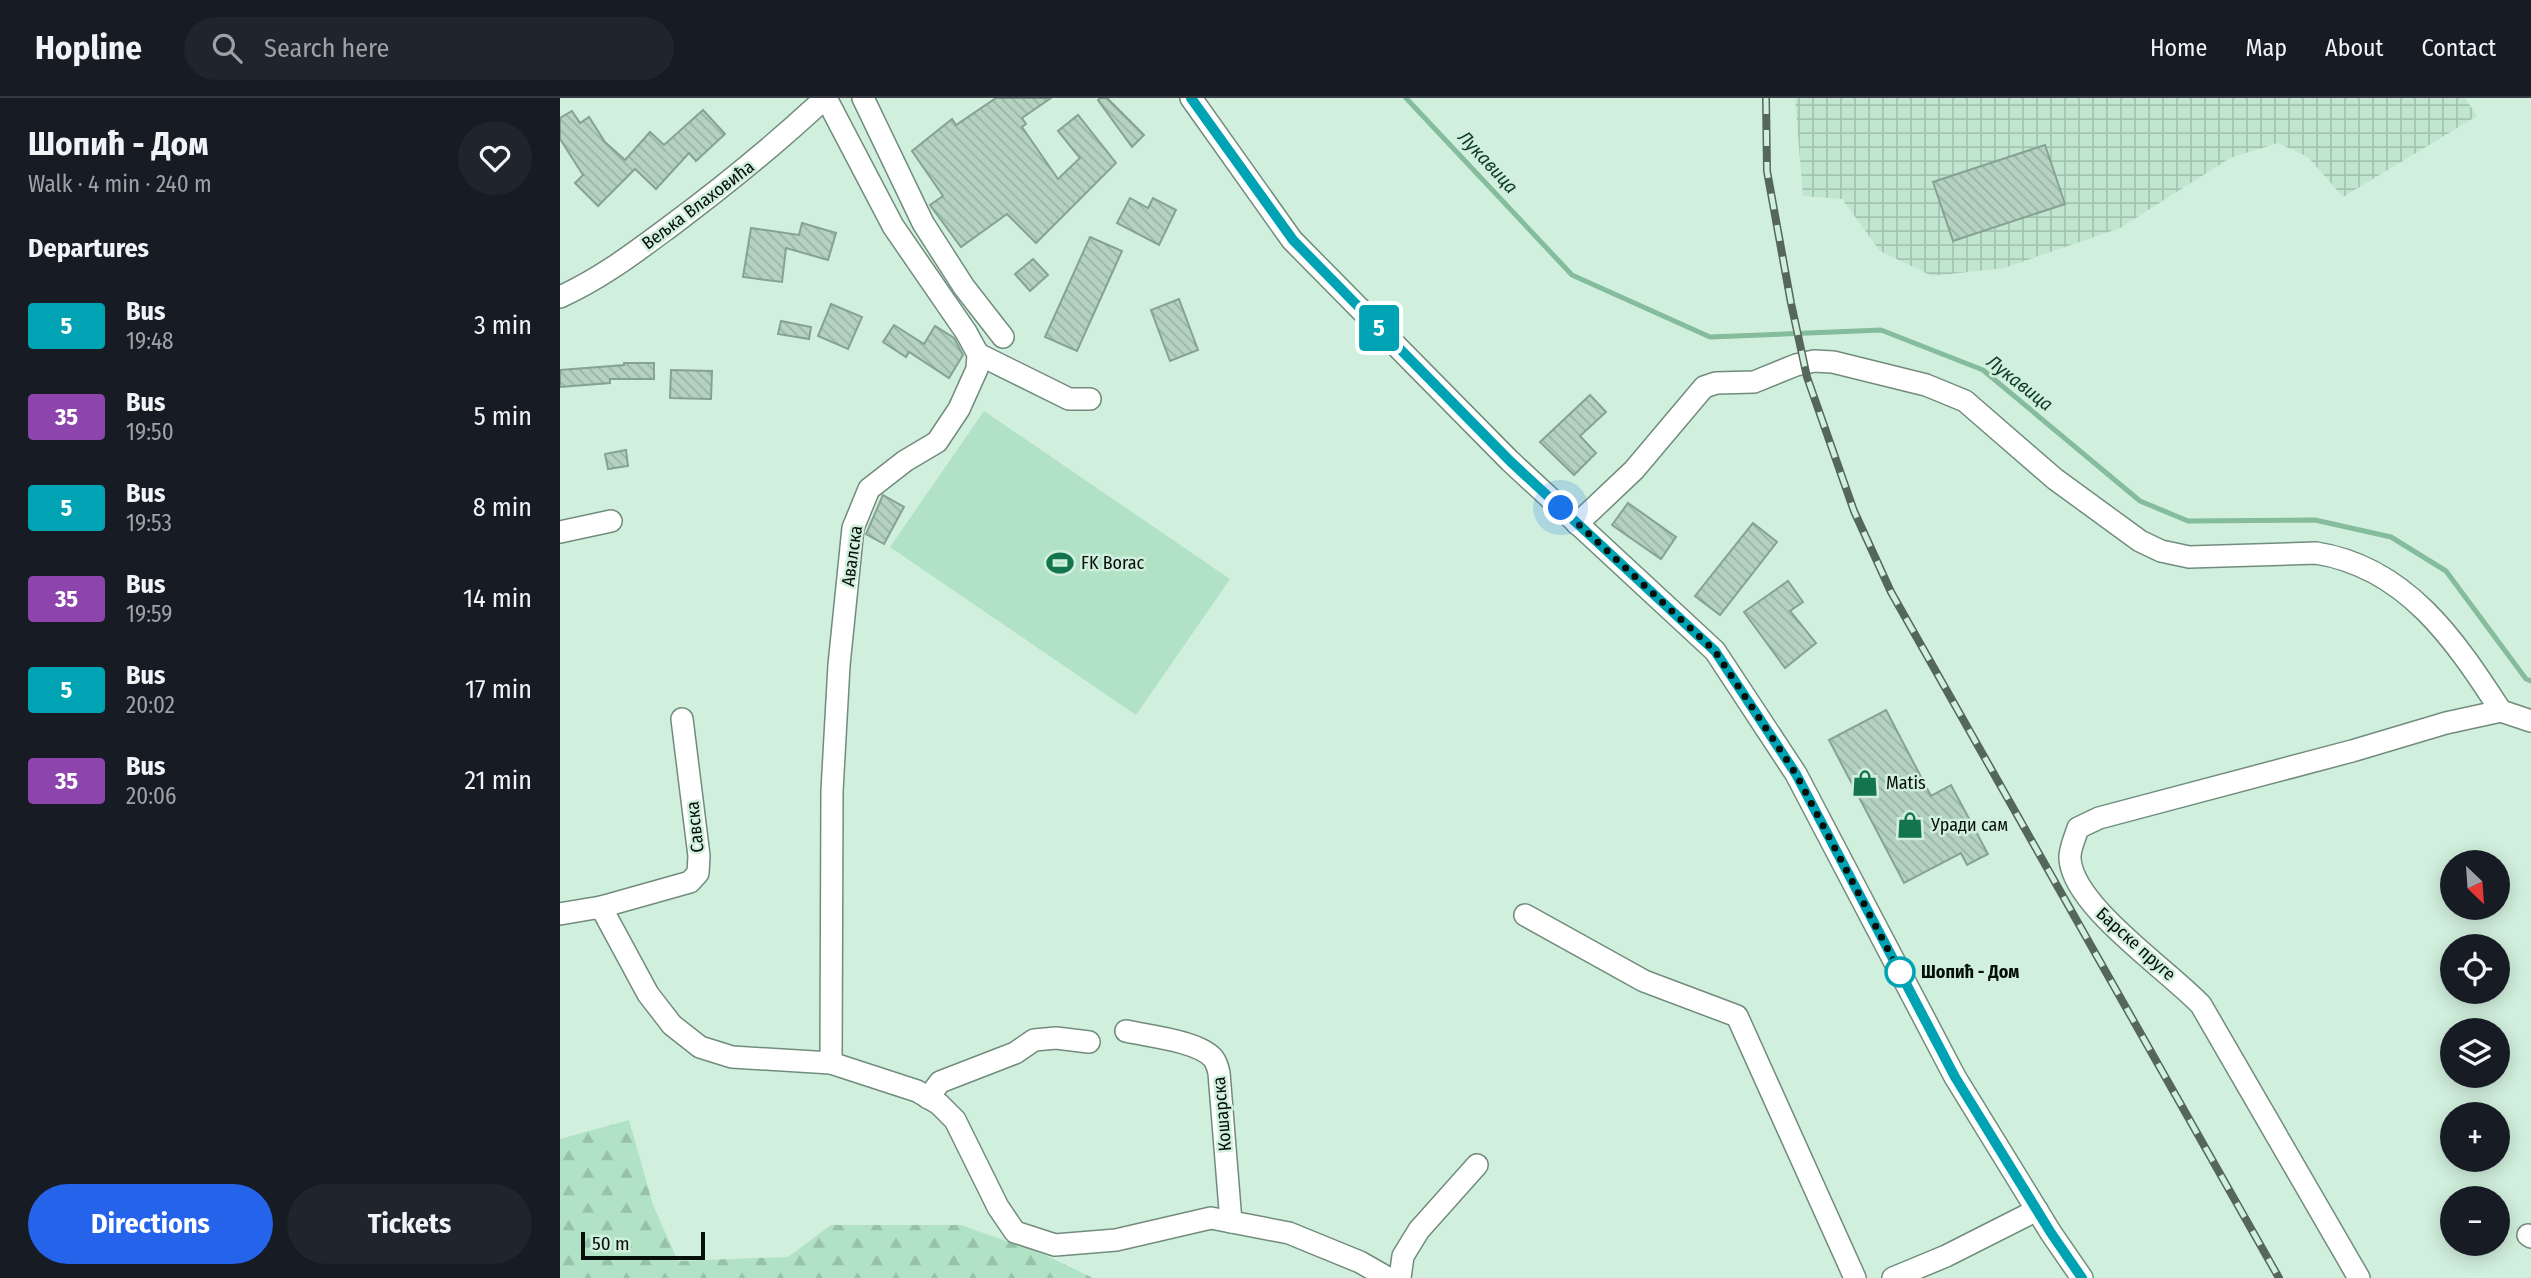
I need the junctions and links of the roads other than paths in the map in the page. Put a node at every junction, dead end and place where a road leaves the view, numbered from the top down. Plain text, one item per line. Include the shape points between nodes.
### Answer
1 (825, 98) edge
2 (863, 98) edge
3 (1191, 98) edge
4 (560, 297) edge
5 (1003, 337) dead end
6 (978, 354) junction
7 (1090, 399) dead end
8 (611, 521) dead end
9 (1577, 524) junction
10 (560, 532) edge
11 (2501, 711) junction
12 (682, 719) dead end
13 (2531, 721) edge
14 (601, 907) junction
15 (560, 914) edge
16 (1525, 915) dead end
17 (1126, 1031) dead end
18 (1089, 1042) dead end
19 (831, 1063) junction
20 (928, 1098) junction
21 (1477, 1165) dead end
22 (2037, 1210) junction
23 (1231, 1222) junction
24 (1388, 1278) edge
25 (1400, 1278) edge
26 (1855, 1278) edge
27 (1892, 1278) edge
28 (2082, 1278) edge
29 (2359, 1278) edge

1 - 4 street, Вељка Влаховића via 700,205 613,269
1 - 6 street via 893,226
2 - 5 street via 923,223
3 - 9 street via 1293,240
6 - 7 street via 1069,399
6 - 19 street, Авалска via 977,369 959,409 937,442 869,489 853,528 832,791
8 - 10 street
9 - 11 street via 1634,470 1704,387 1754,382 1805,362 1833,362 1926,385 1965,401 2055,479 2140,541 2161,551 2189,557 2316,553 2368,567 2400,587 2438,625
9 - 22 street via 1715,651 1796,774 1955,1077
11 - 13 street
11 - 29 street, Барске пруге via 2099,818 2078,828 2069,857 2073,876 2097,911 2201,1005
12 - 14 street, Савска via 698,873 690,882
14 - 15 street, Савска
14 - 19 street via 648,994 672,1025 700,1047 732,1057
16 - 26 street via 1644,981 1737,1016
17 - 23 street, Кошарска via 1192,1046 1215,1060
18 - 20 street via 1034,1040 1015,1053 940,1082
19 - 20 street
20 - 23 street via 955,1120 998,1207 1016,1232 1055,1245 1116,1240 1211,1218
21 - 25 street via 1419,1230 1402,1256
22 - 27 street
22 - 28 street
23 - 24 street via 1289,1233

